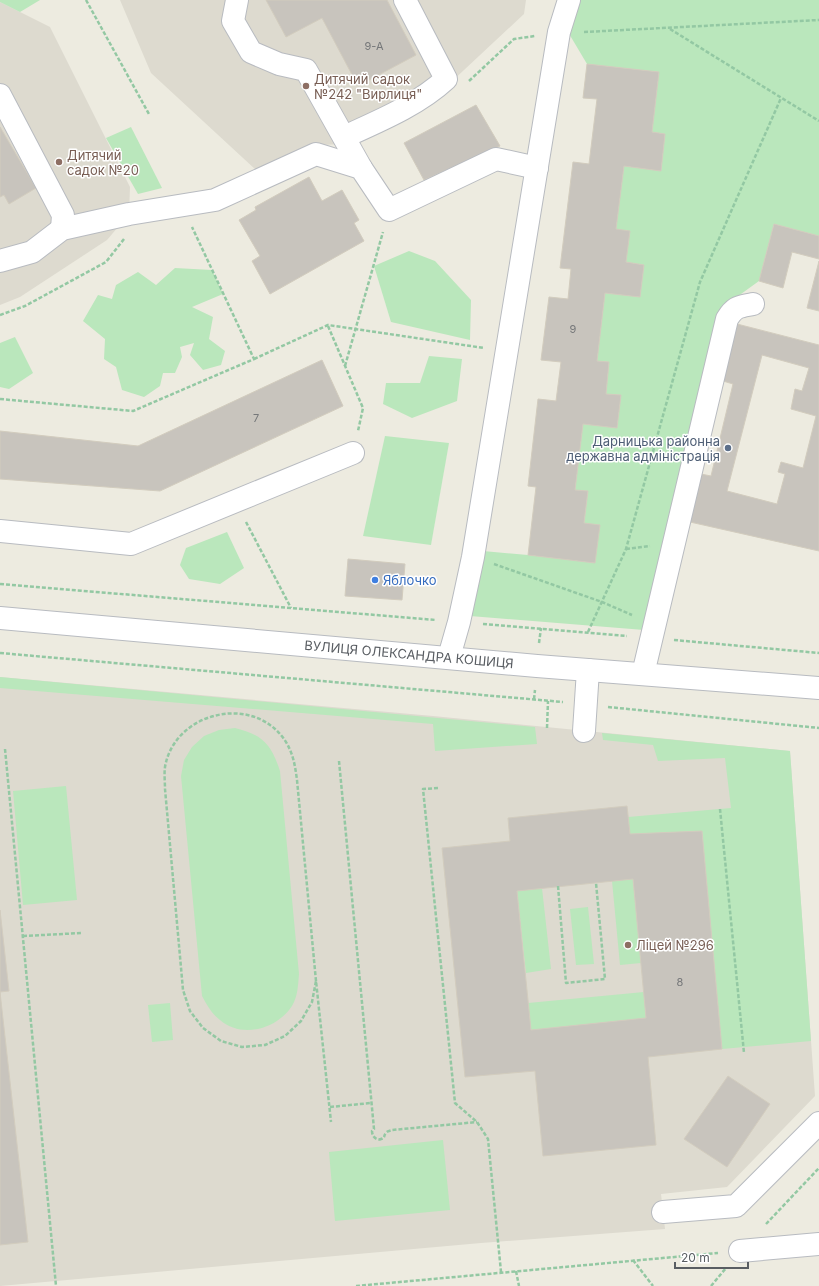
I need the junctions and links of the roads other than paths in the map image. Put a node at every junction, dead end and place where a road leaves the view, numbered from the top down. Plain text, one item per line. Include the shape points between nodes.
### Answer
1 (237, 0) edge
2 (405, 0) edge
3 (569, 0) edge
4 (0, 95) edge
5 (344, 137) junction
6 (361, 168) junction
7 (537, 168) junction
8 (62, 229) junction
9 (0, 261) edge
10 (753, 304) dead end
11 (353, 453) road end
12 (0, 532) edge
13 (0, 618) edge
14 (449, 658) junction
15 (588, 670) junction
16 (643, 674) junction
17 (819, 688) edge
18 (584, 731) dead end
19 (819, 1123) edge
20 (663, 1212) dead end
21 (819, 1244) edge
22 (740, 1251) road end

1 - 5 street via 233,21 251,52 280,64 306,70
2 - 5 street via 446,78 416,100
3 - 7 street via 559,32
4 - 8 street via 63,215
5 - 6 street
6 - 7 street via 389,210 496,159
6 - 8 street via 316,154 215,200
7 - 14 street via 473,557
8 - 9 street via 32,252
10 - 16 street via 732,310 727,319
11 - 12 street via 131,544
13 - 14 street, ВУЛИЦЯ ОЛЕКСАНДРА КОШИЦЯ
14 - 15 street, ВУЛИЦЯ ОЛЕКСАНДРА КОШИЦЯ
15 - 16 street, ВУЛИЦЯ ОЛЕКСАНДРА КОШИЦЯ
15 - 18 street
16 - 17 street, ВУЛИЦЯ ОЛЕКСАНДРА КОШИЦЯ
19 - 20 street via 736,1206
21 - 22 street

